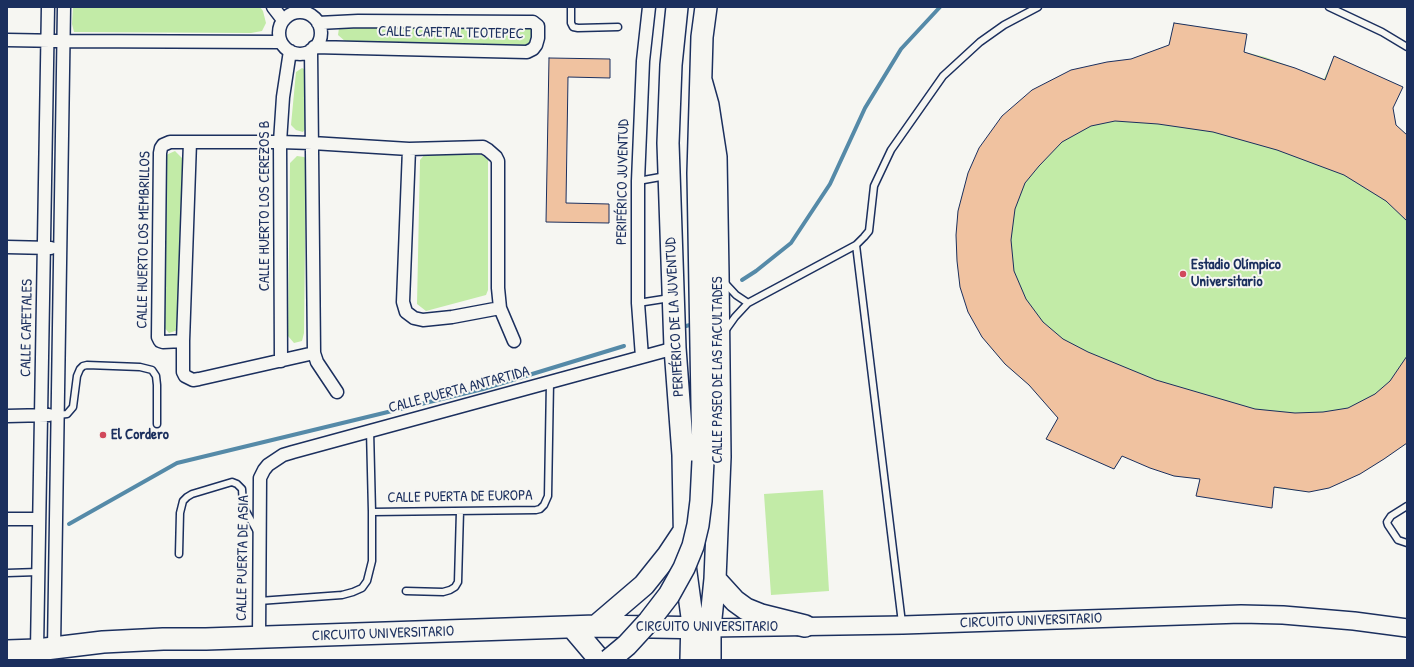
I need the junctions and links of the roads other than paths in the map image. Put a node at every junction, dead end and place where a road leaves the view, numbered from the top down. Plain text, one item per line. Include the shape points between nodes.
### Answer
1 (48, 7) edge
2 (64, 7) edge
3 (273, 7) edge
4 (570, 7) edge
5 (648, 7) edge
6 (678, 7) edge
7 (706, 7) edge
8 (1038, 7) edge
9 (1329, 7) edge
10 (289, 13) edge
11 (316, 16) edge
12 (618, 27) dead end
13 (7, 40) edge
14 (48, 41) junction
15 (64, 41) junction
16 (281, 42) junction
17 (1407, 47) edge
18 (313, 49) junction
19 (290, 51) junction
20 (701, 80) junction
21 (190, 142) junction
22 (280, 142) junction
23 (312, 143) junction
24 (409, 150) junction
25 (670, 176) junction
26 (638, 181) junction
27 (856, 245) junction
28 (7, 247) edge
29 (44, 248) junction
30 (60, 248) junction
31 (723, 289) junction
32 (673, 297) junction
33 (638, 303) junction
34 (748, 303) junction
35 (500, 308) junction
36 (183, 341) junction
37 (514, 342) dead end
38 (718, 342) junction
39 (675, 348) junction
40 (314, 353) junction
41 (642, 357) junction
42 (281, 361) junction
43 (550, 382) junction
44 (337, 392) dead end
45 (41, 415) junction
46 (58, 415) junction
47 (7, 416) edge
48 (157, 424) dead end
49 (370, 430) junction
50 (260, 478) joint
51 (1407, 506) edge
52 (460, 511) junction
53 (372, 512) junction
54 (7, 519) edge
55 (39, 519) junction
56 (717, 530) junction
57 (684, 534) junction
58 (260, 536) junction
59 (1407, 543) edge
60 (179, 554) dead end
61 (38, 572) junction
62 (7, 573) edge
63 (715, 579) junction
64 (406, 591) dead end
65 (259, 601) junction
66 (903, 625) junction
67 (596, 626) junction
68 (805, 626) junction
69 (572, 627) junction
70 (701, 628) junction
71 (1407, 628) edge
72 (259, 638) junction
73 (45, 649) junction
74 (7, 651) edge
75 (600, 660) edge
76 (609, 660) edge
77 (691, 660) edge
78 (710, 660) edge

1 - 14 street, CALLE CAFETALES
2 - 15 street
3 - 10 street
4 - 12 lane via 573,27
5 - 26 street, PERIFÉRICO JUVENTUD
6 - 25 highway, PERIFÉRICO DE LA JUVENTUD via 671,65 668,143
7 - 20 highway
8 - 27 lane via 1004,25 980,42 943,76 891,150 874,186 869,232
9 - 17 lane
10 - 11 street via 303,12
10 - 16 street via 279,30
11 - 18 street via 320,36
11 - 18 street, CALLE CAFETAL TEOTEPEC via 358,20 533,22 538,26 538,38 533,49 527,52
13 - 14 street
14 - 15 street
14 - 29 street, CALLE CAFETALES
15 - 16 street
15 - 30 street
16 - 19 street
18 - 19 street via 301,53
18 - 23 street
19 - 22 street, CALLE HUERTO LOS CEREZOS B
20 - 31 highway, CALLE PASEO DE LAS FACULTADES via 708,105 716,157
20 - 76 highway, bridge via 698,173 703,461 698,526 684,568 669,595 649,622
21 - 22 street, CALLE HUERTO LOS MEMBRILLOS
21 - 36 street
21 - 36 street, CALLE HUERTO LOS MEMBRILLOS via 166,142 160,148 158,338 163,342
22 - 23 street, CALLE HUERTO LOS MEMBRILLOS
22 - 42 street, CALLE HUERTO LOS CEREZOS B
23 - 24 street, CALLE HUERTO LOS MEMBRILLOS
23 - 40 street
24 - 35 street, CALLE HUERTO LOS MEMBRILLOS via 483,147 496,157
24 - 35 street via 403,302 406,312 414,318 423,320
25 - 26 lane
25 - 32 highway, PERIFÉRICO DE LA JUVENTUD
26 - 33 street, PERIFÉRICO JUVENTUD
27 - 34 lane
27 - 66 lane
28 - 29 street
29 - 30 street
29 - 45 street, CALLE CAFETALES
30 - 46 street
31 - 34 lane
31 - 38 highway, CALLE PASEO DE LAS FACULTADES
32 - 33 lane
32 - 39 highway, PERIFÉRICO DE LA JUVENTUD
33 - 41 street, PERIFÉRICO JUVENTUD
34 - 38 lane
35 - 37 street
36 - 42 street via 183,372 193,380
38 - 56 highway, CALLE PASEO DE LAS FACULTADES via 720,457
39 - 41 street, CALLE PUERTA ANTARTIDA
39 - 57 highway, PERIFÉRICO DE LA JUVENTUD via 683,455
40 - 42 street
40 - 44 street
41 - 43 street, CALLE PUERTA ANTARTIDA
43 - 49 street, CALLE PUERTA ANTARTIDA
43 - 52 lane, CALLE PUERTA DE EUROPA via 548,496 544,505 536,510
45 - 46 street
45 - 47 street
45 - 55 street, CALLE CAFETALES
46 - 48 lane via 67,414 73,407 77,376 83,366 140,367 152,370 156,376
46 - 73 street
49 - 50 street, CALLE PUERTA ANTARTIDA via 283,455 268,464
49 - 53 lane
50 - 58 street, CALLE PUERTA DE ASIA
51 - 59 lane via 1391,516 1387,522 1398,540
52 - 53 lane, CALLE PUERTA DE EUROPA
52 - 64 lane via 458,582 455,587 443,592
53 - 65 lane via 372,561 367,581 362,588 342,595
54 - 55 street
55 - 61 street, CALLE CAFETALES
56 - 57 highway via 706,536
56 - 63 highway, CALLE PASEO DE LAS FACULTADES
57 - 67 highway via 644,585
57 - 70 highway, PERIFÉRICO DE LA JUVENTUD via 692,617
58 - 60 lane via 243,506 242,489 232,482 192,494 183,501 180,513
58 - 65 street, CALLE PUERTA DE ASIA
61 - 62 lane
61 - 73 street, CALLE CAFETALES
63 - 68 highway via 735,601 746,608 761,615
63 - 70 highway, CALLE PASEO DE LAS FACULTADES
65 - 72 street, CALLE PUERTA DE ASIA
66 - 68 main road, CIRCUITO UNIVERSITARIO
66 - 71 main road, CIRCUITO UNIVERSITARIO via 1283,614
67 - 69 highway, CIRCUITO UNIVERSITARIO
67 - 70 highway, CIRCUITO UNIVERSITARIO
68 - 70 main road, CIRCUITO UNIVERSITARIO
69 - 72 highway, CIRCUITO UNIVERSITARIO
69 - 75 highway
70 - 77 highway, CALLE PASEO DE LAS FACULTADES
70 - 78 highway, CALLE PASEO DE LAS FACULTADES
72 - 73 highway, CIRCUITO UNIVERSITARIO via 103,642
73 - 74 highway, CIRCUITO UNIVERSITARIO

